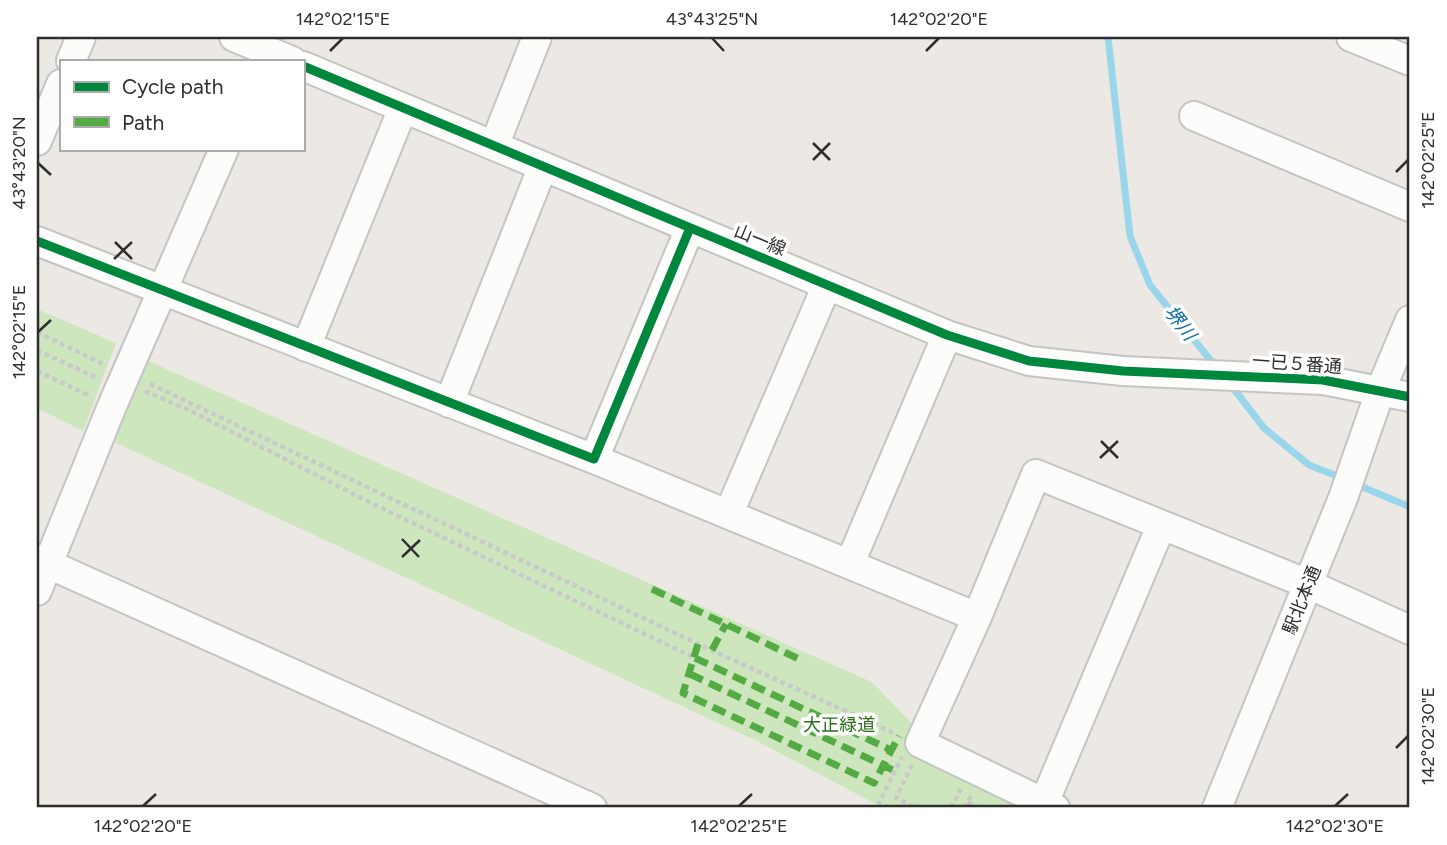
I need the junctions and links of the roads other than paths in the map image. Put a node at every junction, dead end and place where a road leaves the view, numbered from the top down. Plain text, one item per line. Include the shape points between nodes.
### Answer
1 (81, 37) edge
2 (234, 37) edge
3 (537, 37) edge
4 (1351, 37) edge
5 (274, 58) edge
6 (71, 60) edge
7 (1410, 61) edge
8 (304, 66) edge
9 (60, 86) edge
10 (403, 108) junction
11 (1194, 116) dead end
12 (37, 141) edge
13 (494, 146) junction
14 (224, 150) edge
15 (543, 166) junction
16 (1410, 207) edge
17 (690, 228) junction
18 (37, 241) edge
19 (827, 285) junction
20 (163, 291) junction
21 (1410, 320) edge
22 (947, 335) junction
23 (306, 347) junction
24 (1223, 376) joint
25 (1381, 389) junction
26 (1410, 397) edge
27 (449, 403) junction
28 (594, 458) junction
29 (729, 513) junction
30 (1161, 526) junction
31 (43, 561) edge
32 (850, 563) junction
33 (1308, 584) junction
34 (37, 592) edge
35 (977, 617) junction
36 (1410, 629) edge
37 (561, 802) edge
38 (1049, 806) edge
39 (592, 808) edge
40 (1217, 808) edge

1 - 6 street
2 - 5 street
3 - 13 street
4 - 7 street
8 - 10 street, 山一線
9 - 12 street
10 - 13 street, 山一線
10 - 23 street
11 - 16 street
13 - 15 street, 山一線
14 - 20 street
15 - 17 street, 山一線
15 - 27 street
17 - 19 street, 山一線
17 - 28 street
18 - 20 street
19 - 22 street, 山一線
19 - 29 street
20 - 23 street
20 - 31 street
21 - 25 street, 駅北本通
22 - 24 street, 山一線 via 1029,360
22 - 32 street
23 - 27 street
24 - 25 street, 一已５番通 via 1323,380
25 - 26 street, 一已５番通
25 - 33 street, 駅北本通
27 - 28 street
28 - 29 street
29 - 32 street
30 - 33 street
30 - 35 street via 1036,474
30 - 38 street
31 - 34 street
31 - 37 street
32 - 35 street
33 - 36 street
33 - 40 street, 駅北本通
35 - 38 street via 913,752
37 - 39 street

